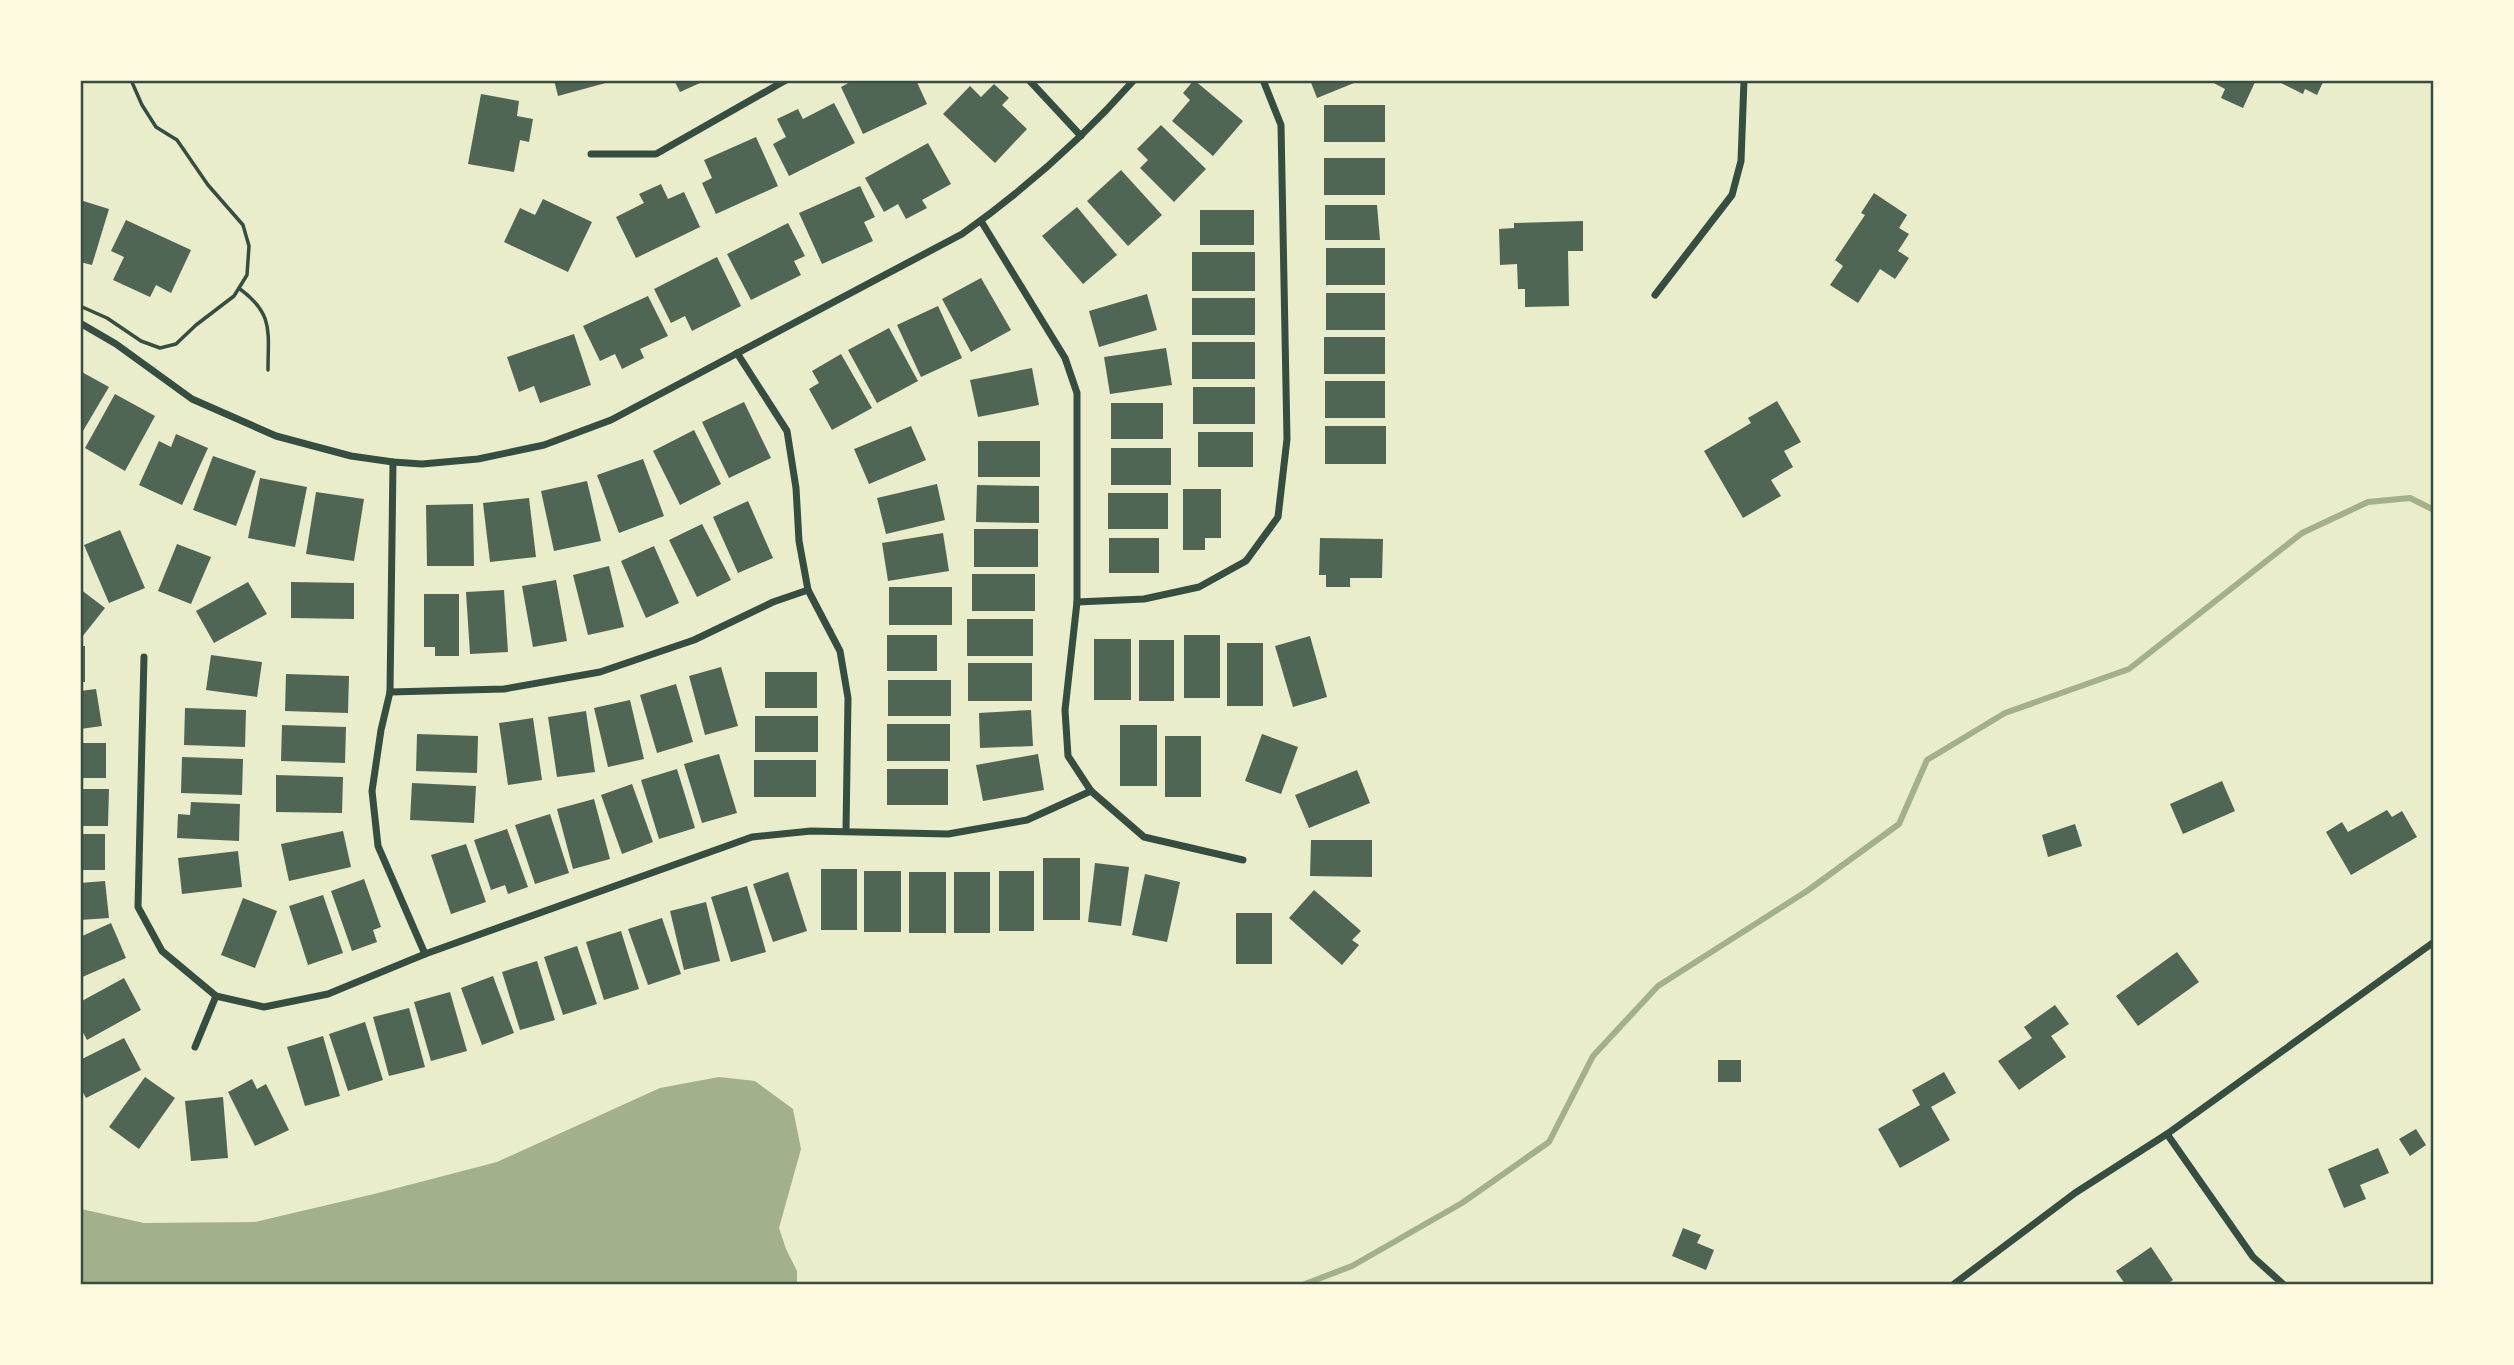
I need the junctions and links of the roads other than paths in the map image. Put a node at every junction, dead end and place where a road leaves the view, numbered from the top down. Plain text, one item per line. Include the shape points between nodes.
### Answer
1 (786, 80) edge
2 (1029, 80) edge
3 (1134, 80) edge
4 (1263, 80) edge
5 (1744, 80) edge
6 (1081, 136) junction
7 (591, 154) dead end
8 (981, 220) junction
9 (1655, 295) dead end
10 (80, 323) edge
11 (737, 353) junction
12 (393, 462) junction
13 (807, 590) junction
14 (1077, 602) junction
15 (144, 657) dead end
16 (390, 692) junction
17 (1091, 791) junction
18 (846, 831) junction
19 (1243, 860) dead end
20 (2434, 942) edge
21 (425, 954) junction
22 (216, 996) junction
23 (195, 1047) dead end
24 (2166, 1134) junction
25 (1954, 1284) edge
26 (2283, 1284) edge

1 - 7 street via 656,154
2 - 6 street
3 - 6 street
4 - 14 street via 1281,125 1287,439 1278,517 1246,561 1199,587 1144,599
5 - 9 street via 1741,161 1732,195
6 - 8 street via 1032,182
8 - 11 street via 945,244
8 - 14 street via 1065,358 1077,393
10 - 12 street via 192,399 240,422 313,447
11 - 12 street via 611,420 544,445 478,459
11 - 13 street via 787,431
12 - 16 street
13 - 16 street via 694,639 600,671 504,689
13 - 18 street via 840,651 848,698
14 - 17 street via 1065,710 1068,756
15 - 22 street via 138,907 162,951
16 - 21 street via 372,791 378,846
17 - 18 street via 1027,820 948,834
17 - 19 street via 1144,837
18 - 21 street via 752,837
20 - 24 street
21 - 22 street via 328,994 264,1007
22 - 23 street
24 - 25 street via 2075,1194
24 - 26 street via 2253,1257

